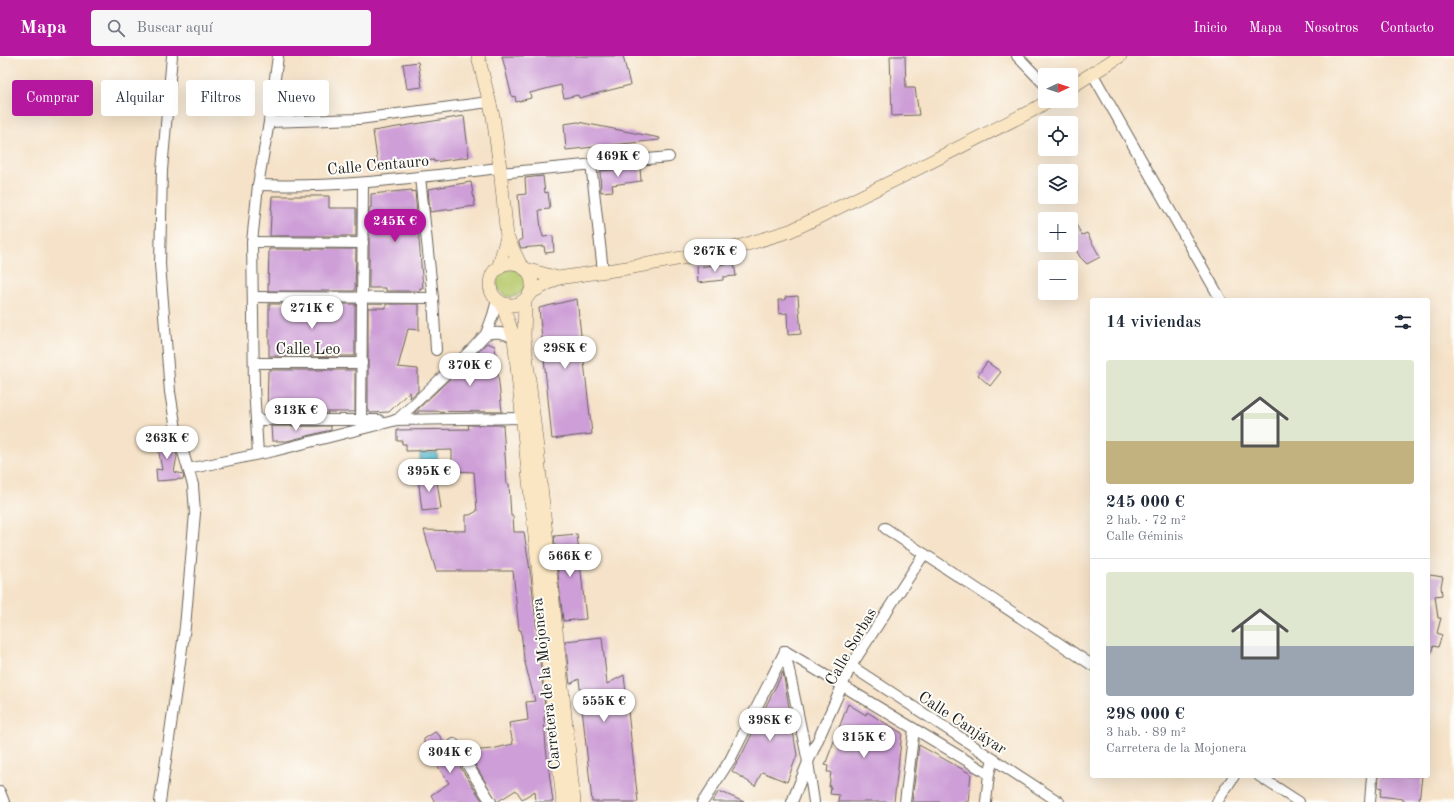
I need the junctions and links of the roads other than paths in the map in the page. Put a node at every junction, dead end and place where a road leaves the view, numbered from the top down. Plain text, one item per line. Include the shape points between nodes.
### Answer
1 (172, 56) edge
2 (278, 56) edge
3 (478, 56) edge
4 (1017, 56) edge
5 (1120, 56) edge
6 (1092, 73) junction
7 (1038, 78) edge
8 (1078, 82) edge
9 (489, 102) junction
10 (1038, 107) edge
11 (269, 122) junction
12 (669, 157) dead end
13 (591, 164) junction
14 (500, 170) junction
15 (420, 177) junction
16 (363, 183) junction
17 (258, 185) junction
18 (507, 237) junction
19 (252, 242) junction
20 (363, 244) junction
21 (523, 268) junction
22 (498, 269) junction
23 (603, 271) junction
24 (558, 278) junction
25 (252, 297) junction
26 (528, 297) junction
27 (362, 298) junction
28 (433, 298) junction
29 (1220, 298) edge
30 (500, 302) junction
31 (486, 334) junction
32 (514, 338) junction
33 (436, 350) dead end
34 (254, 363) junction
35 (362, 363) junction
36 (522, 418) junction
37 (256, 420) junction
38 (397, 420) junction
39 (361, 425) junction
40 (258, 454) junction
41 (188, 469) junction
42 (885, 528) dead end
43 (924, 554) junction
44 (785, 651) junction
45 (1090, 664) edge
46 (851, 666) junction
47 (842, 686) junction
48 (914, 729) junction
49 (454, 744) dead end
50 (993, 759) junction
51 (808, 762) junction
52 (989, 774) junction
53 (1233, 778) edge
54 (1262, 778) edge
55 (1372, 778) edge
56 (160, 802) edge
57 (491, 802) edge
58 (563, 802) edge
59 (574, 802) edge
60 (703, 802) edge
61 (792, 802) edge
62 (814, 802) edge
63 (905, 802) edge
64 (986, 802) edge
65 (1059, 802) edge
66 (1218, 802) edge
67 (1299, 802) edge
68 (1370, 802) edge

1 - 41 street via 162,170 160,264 170,392 176,429
2 - 11 street
3 - 9 street
4 - 7 street
5 - 6 street
6 - 8 street
6 - 29 street
9 - 11 street via 359,119
9 - 14 street
10 - 23 street via 790,231 731,249
11 - 17 street
12 - 13 street, Calle Centauro
13 - 14 street, Calle Centauro
13 - 23 street
14 - 15 street, Calle Centauro
14 - 18 street
15 - 16 street, Calle Centauro
15 - 28 street
16 - 17 street, Calle Centauro
16 - 20 street
17 - 19 street
18 - 21 street
18 - 22 street
19 - 20 street
19 - 25 street
20 - 27 street
21 - 22 street via 509,264
21 - 24 street
21 - 26 street via 532,281
22 - 30 street via 491,279 490,286
23 - 24 street
24 - 26 street
25 - 27 street
25 - 34 street
26 - 30 street via 516,305
26 - 59 street, Carretera de la Mojonera via 524,337
27 - 28 street
27 - 35 street
28 - 33 street
30 - 31 street
30 - 32 street, Carretera de la Mojonera
31 - 32 street via 506,333
31 - 38 street
32 - 36 street, Carretera de la Mojonera
34 - 35 street, Calle Leo
34 - 37 street
35 - 39 street
36 - 38 street
36 - 58 street, Carretera de la Mojonera
37 - 39 street
37 - 40 street
38 - 39 street
39 - 40 street
40 - 41 street
41 - 56 street via 195,498 192,555 185,627
42 - 43 street
43 - 45 street
43 - 46 street, Calle Sorbas
44 - 47 street, Calle Canjáyar
44 - 51 street
44 - 60 street via 730,760
46 - 47 street, Calle Sorbas
46 - 50 street, Calle Canjáyar
47 - 48 street, Calle Canjáyar
47 - 51 street, Calle Sorbas
48 - 52 street, Calle Canjáyar
48 - 63 street
49 - 57 street
50 - 52 street
50 - 65 street, Calle Canjáyar
51 - 61 street, Calle Sorbas
51 - 62 street
52 - 64 street
53 - 66 street
54 - 67 street
55 - 68 street

